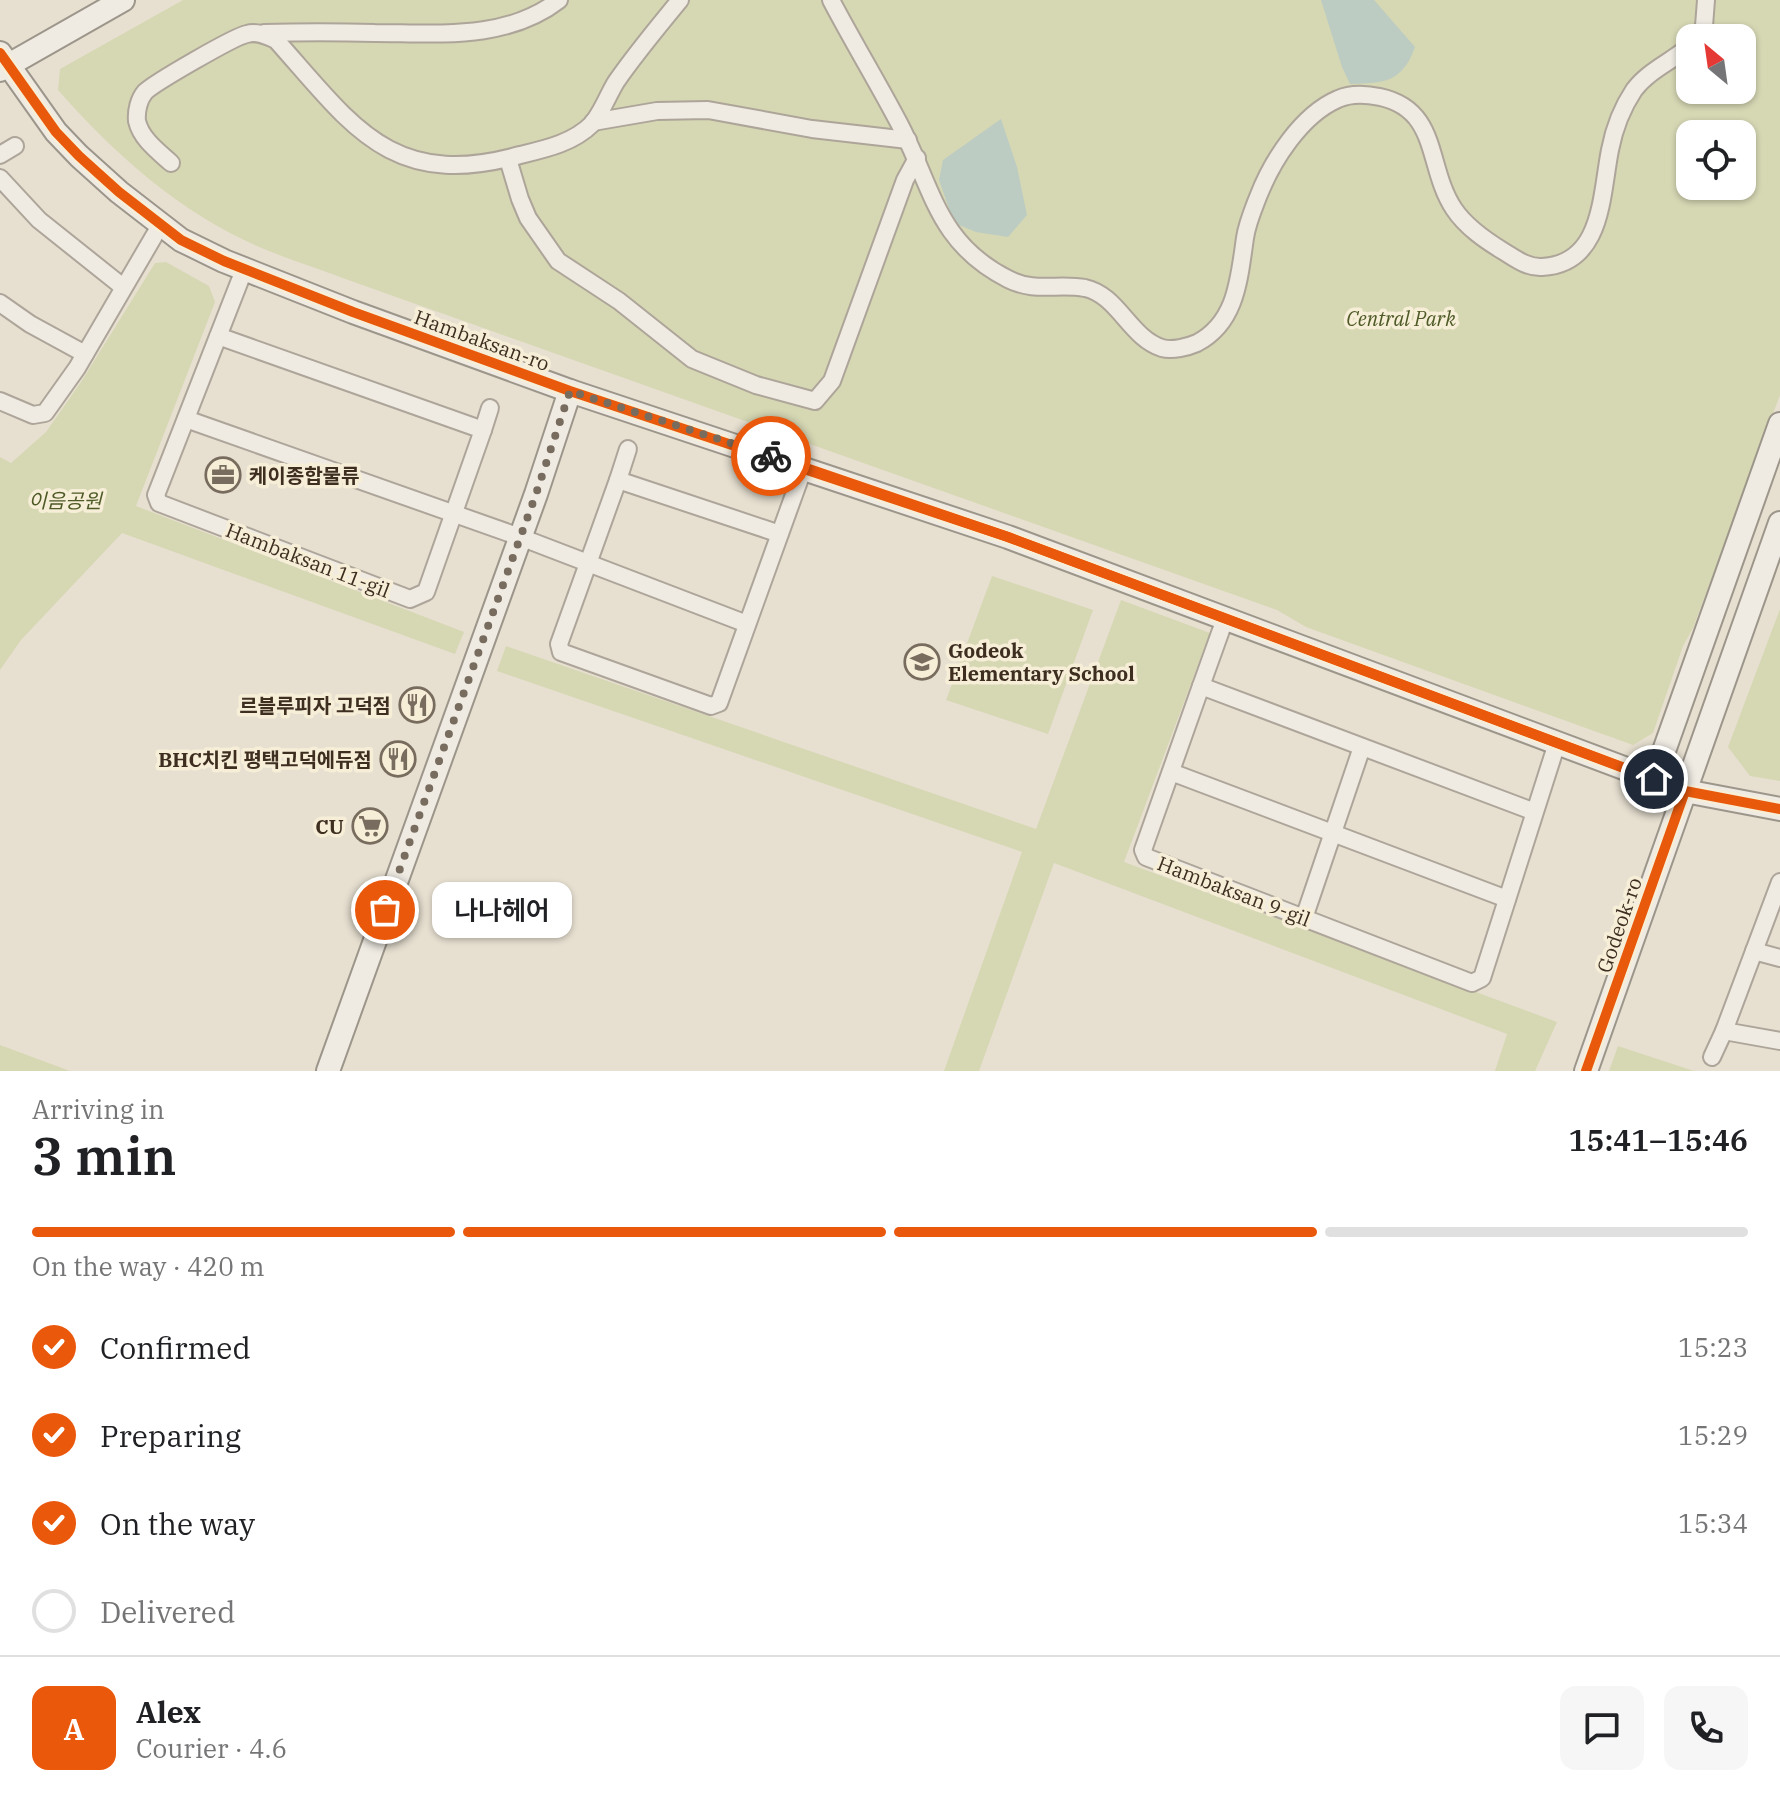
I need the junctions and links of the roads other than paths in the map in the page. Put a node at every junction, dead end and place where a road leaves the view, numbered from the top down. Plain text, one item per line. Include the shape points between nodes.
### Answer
1 (123, 0) edge
2 (559, 0) edge
3 (680, 0) edge
4 (831, 0) edge
5 (1706, 0) edge
6 (1704, 24) edge
7 (262, 33) junction
8 (1676, 56) edge
9 (2, 63) edge
10 (593, 122) junction
11 (908, 140) junction
12 (15, 146) dead end
13 (0, 155) edge
14 (917, 158) junction
15 (508, 159) junction
16 (171, 163) dead end
17 (0, 178) edge
18 (161, 224) junction
19 (244, 270) junction
20 (123, 287) junction
21 (0, 303) edge
22 (218, 336) junction
23 (85, 354) junction
24 (570, 391) junction
25 (0, 401) edge
26 (490, 408) dead end
27 (186, 419) junction
28 (1780, 424) edge
29 (483, 430) junction
30 (628, 449) dead end
31 (804, 467) junction
32 (618, 480) junction
33 (453, 515) junction
34 (1780, 523) edge
35 (780, 534) junction
36 (520, 537) junction
37 (589, 563) junction
38 (1225, 619) junction
39 (747, 624) junction
40 (1201, 686) junction
41 (1557, 743) junction
42 (1362, 747) junction
43 (1171, 772) junction
44 (1654, 779) junction
45 (1685, 791) junction
46 (1780, 809) edge
47 (1535, 812) junction
48 (1332, 833) junction
49 (1780, 882) edge
50 (1507, 899) junction
51 (1304, 918) junction
52 (1754, 951) junction
53 (1780, 958) edge
54 (1724, 1031) junction
55 (1780, 1041) edge
56 (1712, 1057) dead end
57 (328, 1071) edge
58 (1586, 1071) edge

1 - 9 street, Hambaksan-ro
2 - 7 street via 532,17 468,33
3 - 10 street
4 - 11 street
5 - 6 street
7 - 15 street via 276,40 365,136 390,152 435,164
7 - 16 street via 246,34 166,78 140,99 137,122
8 - 14 street via 1635,90 1617,124 1593,235 1561,264 1539,268 1496,247 1454,209 1425,129 1411,109 1366,94 1324,107 1299,129 1259,194 1228,313 1211,335 1190,347 1164,350 1144,338 1104,295 1090,289 1035,289 986,266 944,223
9 - 18 street, Hambaksan-ro via 56,132
10 - 11 street via 657,111 708,110
10 - 15 street via 555,146
11 - 14 street
12 - 13 street
14 - 15 street via 832,381 815,401 692,359 558,261 528,218
17 - 20 street via 39,220
18 - 19 street, Hambaksan-ro via 181,240
18 - 20 street
19 - 22 street, Hambaksan 11-gil
19 - 24 street, Hambaksan-ro
20 - 23 street
21 - 23 street
22 - 27 street, Hambaksan 11-gil
22 - 29 street
23 - 25 street via 45,413 33,415
24 - 31 street, Hambaksan-ro
24 - 36 street
26 - 29 street, Hambaksan 11-gil
27 - 33 street
27 - 33 street, Hambaksan 11-gil via 156,495 159,503 410,599 426,592
28 - 44 street
29 - 33 street, Hambaksan 11-gil
30 - 32 street
31 - 35 street
31 - 38 street, Hambaksan-ro
32 - 35 street
32 - 37 street
33 - 36 street
34 - 45 street, Godeok-ro
35 - 39 street
36 - 37 street
36 - 57 street
37 - 39 street
37 - 39 street via 559,644 561,652 711,706 719,703
38 - 40 street, Hambaksan 9-gil
38 - 41 street, Hambaksan-ro
40 - 42 street
40 - 43 street, Hambaksan 9-gil
41 - 44 street, Hambaksan-ro
41 - 47 street, Hambaksan 9-gil
42 - 47 street
42 - 48 street
43 - 48 street
43 - 51 street, Hambaksan 9-gil via 1143,850 1146,857
44 - 45 street, Hambaksan-ro
45 - 46 street, Hambaksan-ro
45 - 58 street, Godeok-ro
47 - 50 street, Hambaksan 9-gil
48 - 50 street
48 - 51 street
49 - 52 street
50 - 51 street, Hambaksan 9-gil via 1482,978 1472,983
52 - 53 street
52 - 54 street
54 - 55 street
54 - 56 street

